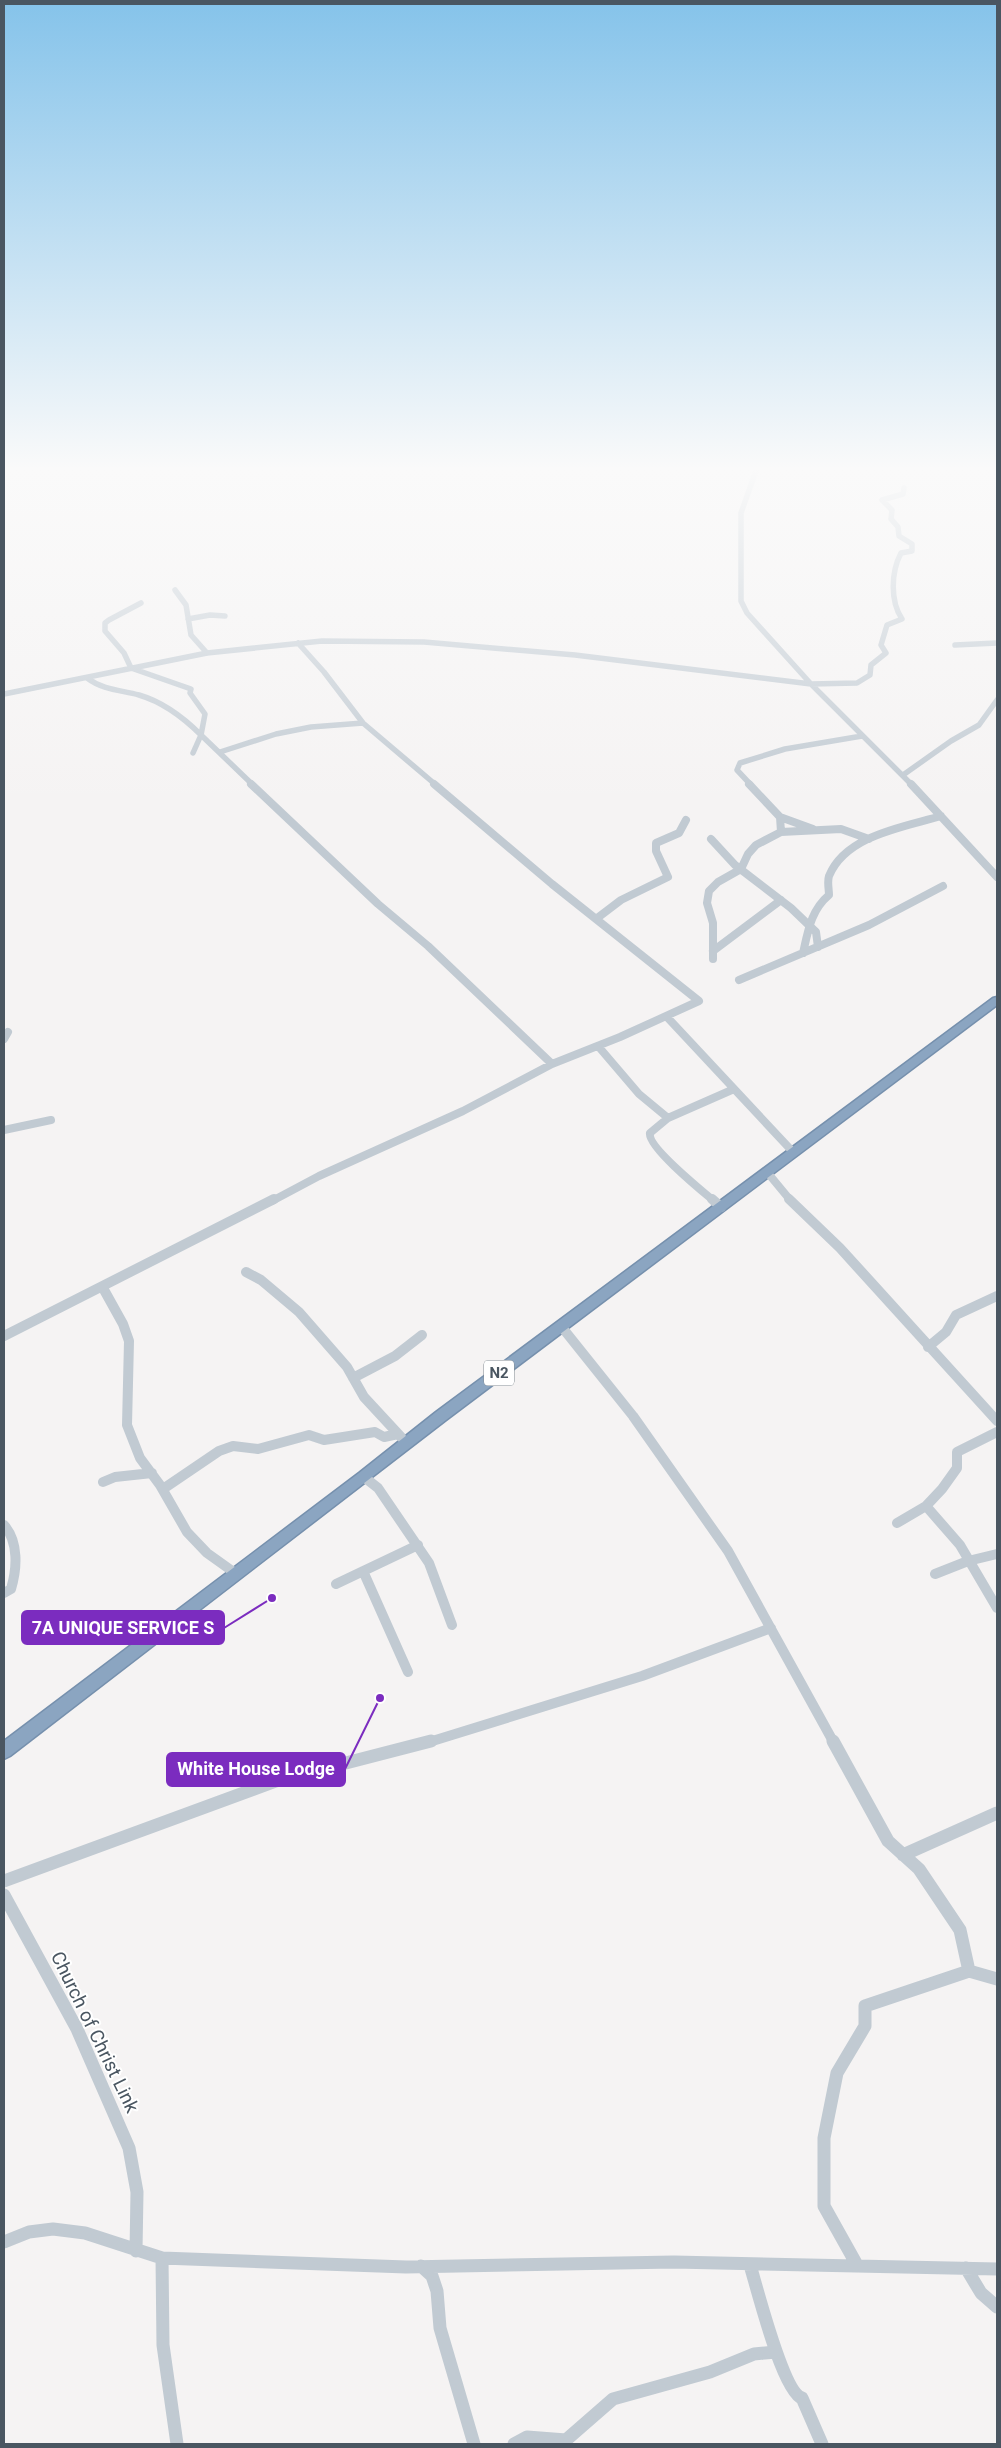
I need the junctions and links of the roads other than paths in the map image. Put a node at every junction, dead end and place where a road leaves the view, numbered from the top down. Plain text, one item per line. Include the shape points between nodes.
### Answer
1 (741, 579) edge
2 (895, 579) edge
3 (176, 590) dead end
4 (141, 603) dead end
5 (224, 616) dead end
6 (188, 619) junction
7 (298, 643) junction
8 (997, 643) edge
9 (955, 645) dead end
10 (207, 653) junction
11 (131, 668) junction
12 (87, 678) junction
13 (811, 684) junction
14 (4, 694) edge
15 (997, 700) edge
16 (362, 723) junction
17 (201, 735) junction
18 (862, 736) junction
19 (220, 752) junction
20 (193, 753) dead end
21 (903, 776) junction
22 (941, 816) junction
23 (780, 817) junction
24 (686, 820) dead end
25 (813, 828) junction
26 (781, 832) junction
27 (711, 839) dead end
28 (869, 839) junction
29 (741, 869) junction
30 (997, 877) edge
31 (943, 886) dead end
32 (781, 900) junction
33 (596, 919) junction
34 (809, 925) junction
35 (818, 947) junction
36 (803, 953) junction
37 (739, 980) dead end
38 (997, 1000) edge
39 (667, 1017) junction
40 (598, 1046) junction
41 (552, 1064) junction
42 (734, 1090) junction
43 (668, 1118) junction
44 (51, 1120) dead end
45 (4, 1130) edge
46 (793, 1152) junction
47 (767, 1172) junction
48 (721, 1207) junction
49 (246, 1272) dead end
50 (103, 1288) junction
51 (997, 1296) edge
52 (561, 1326) junction
53 (422, 1335) dead end
54 (4, 1336) edge
55 (928, 1347) junction
56 (353, 1378) junction
57 (997, 1421) edge
58 (997, 1432) edge
59 (402, 1438) junction
60 (152, 1473) junction
61 (364, 1477) junction
62 (103, 1482) dead end
63 (162, 1489) junction
64 (926, 1506) junction
65 (896, 1523) dead end
66 (4, 1525) edge
67 (418, 1545) junction
68 (997, 1554) edge
69 (968, 1560) junction
70 (363, 1571) junction
71 (235, 1573) junction
72 (935, 1574) dead end
73 (336, 1584) dead end
74 (4, 1593) edge
75 (997, 1608) edge
76 (452, 1625) dead end
77 (771, 1628) junction
78 (408, 1672) dead end
79 (4, 1751) edge
80 (997, 1813) edge
81 (903, 1855) junction
82 (4, 1881) edge
83 (4, 1895) edge
84 (969, 1972) junction
85 (997, 1979) edge
86 (4, 2242) edge
87 (136, 2251) junction
88 (162, 2258) junction
89 (750, 2265) junction
90 (857, 2265) junction
91 (421, 2266) junction
92 (966, 2268) junction
93 (997, 2269) edge
94 (997, 2307) edge
95 (776, 2352) junction
96 (177, 2444) edge
97 (474, 2444) edge
98 (514, 2444) edge
99 (822, 2444) edge

1 - 13 street via 741,601 756,625
2 - 13 street via 894,607 902,619 887,625 881,645 886,653 871,665 870,675 857,683
3 - 6 street via 186,605
4 - 11 street via 105,623 105,631 124,653
5 - 6 street via 210,614
6 - 10 street via 190,635
7 - 10 street
7 - 13 street via 351,640 433,643 663,664
7 - 16 street
8 - 9 street
10 - 11 street
11 - 12 street
11 - 17 street via 191,689 190,693 203,709 205,718
12 - 14 street
12 - 17 street via 98,687 137,694 166,704
13 - 18 street
15 - 21 street via 979,725
16 - 19 street via 311,727 276,734
16 - 33 street
17 - 19 street
17 - 20 street
18 - 21 street
18 - 23 street via 795,745 740,763 737,770
19 - 41 street
21 - 22 street
22 - 28 street
22 - 30 street
23 - 25 street
23 - 26 street
24 - 33 street via 679,833 656,843 656,851 668,877 606,909
25 - 26 street
25 - 28 street via 842,829
26 - 29 street via 759,841 746,855
27 - 29 street
28 - 34 street via 850,849 829,877 829,895 818,903
29 - 32 street
29 - 32 street via 718,882 710,891 707,903 713,923 712,955
31 - 35 street via 910,906
32 - 34 street
33 - 39 street via 699,1001
34 - 35 street via 816,932
34 - 36 street
35 - 36 street
36 - 37 street
38 - 46 highway, N2
39 - 40 street
39 - 42 street
40 - 41 street
40 - 43 street via 641,1097
41 - 50 street via 463,1110 319,1176
42 - 43 street
42 - 46 street
43 - 48 street via 650,1133 651,1142
44 - 45 street
46 - 47 highway, N2
47 - 48 highway, N2
47 - 55 street via 789,1199 896,1308
48 - 52 highway, N2
49 - 56 street via 261,1280 299,1312
50 - 54 street
50 - 60 street via 129,1342 127,1425 140,1458
51 - 55 street via 956,1314 946,1332
52 - 59 highway, N2
52 - 77 street via 633,1416 728,1551
53 - 56 street via 395,1356
55 - 57 street
56 - 59 street via 364,1397
58 - 64 street via 957,1452 957,1468
59 - 61 highway, N2
59 - 63 street via 384,1438 375,1432 324,1440 309,1434 291,1442 258,1449 233,1446 219,1451
60 - 62 street via 115,1477
60 - 63 street
61 - 67 street via 378,1488
61 - 71 highway, N2
63 - 71 street via 186,1532
64 - 65 street
64 - 69 street via 960,1545
66 - 74 street via 11,1533 16,1564 11,1589
67 - 70 street
67 - 76 street via 429,1563
68 - 69 street via 983,1560
69 - 72 street
69 - 75 street
70 - 73 street
70 - 78 street
71 - 79 highway, N2
77 - 81 street via 888,1841
77 - 82 street via 642,1676 472,1730 276,1781
80 - 81 street
81 - 84 street via 919,1869 960,1930
83 - 87 street, Church of Christ Link via 99,2076 123,2134 135,2170
84 - 85 street
84 - 90 street via 865,2006 866,2026 837,2073 824,2138 824,2206
86 - 87 street via 37,2230 66,2230 102,2238
87 - 88 street
88 - 91 street
88 - 96 street via 163,2345
89 - 90 street
89 - 91 street via 674,2262
89 - 95 street
90 - 92 street
91 - 97 street via 432,2276 437,2291 440,2328
92 - 93 street
92 - 94 street via 981,2293
95 - 98 street via 754,2354 710,2372 613,2399 566,2440 527,2437
95 - 99 street via 792,2390 802,2398

